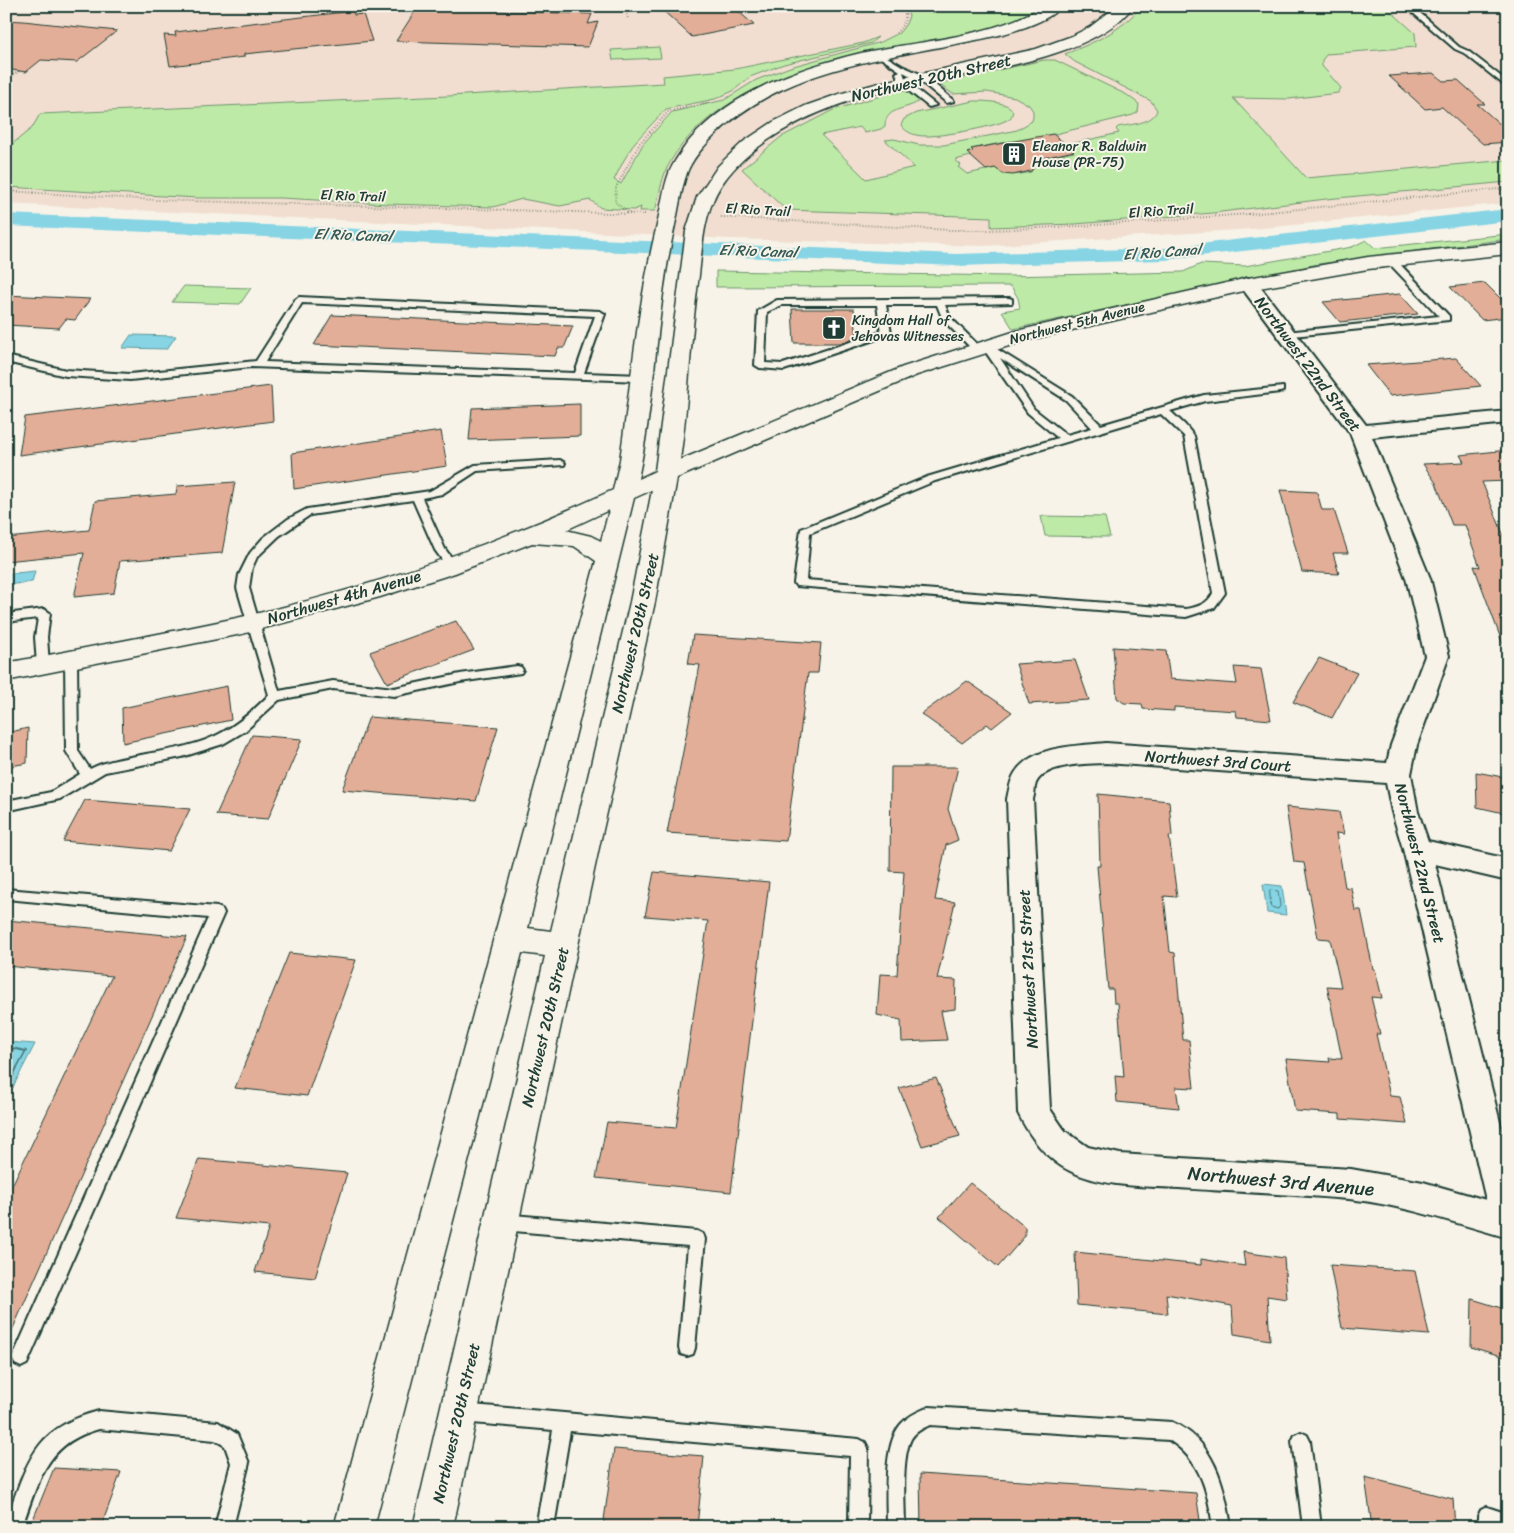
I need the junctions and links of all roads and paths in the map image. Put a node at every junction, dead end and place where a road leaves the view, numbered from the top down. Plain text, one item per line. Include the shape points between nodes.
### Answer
1 (624, 6) edge
2 (1054, 6) edge
3 (1126, 6) edge
4 (1408, 6) edge
5 (628, 19) dead end
6 (880, 55) junction
7 (19, 71) dead end
8 (901, 75) junction
9 (922, 78) junction
10 (6, 80) edge
11 (1508, 86) edge
12 (950, 101) dead end
13 (932, 105) dead end
14 (1508, 188) edge
15 (6, 191) edge
16 (667, 215) junction
17 (699, 216) junction
18 (1508, 248) edge
19 (1392, 260) junction
20 (1248, 284) junction
21 (653, 292) junction
22 (687, 293) junction
23 (1009, 301) dead end
24 (881, 302) junction
25 (940, 302) junction
26 (1286, 335) junction
27 (982, 347) junction
28 (6, 359) edge
29 (259, 364) junction
30 (579, 375) junction
31 (642, 378) junction
32 (1280, 389) dead end
33 (1163, 410) junction
34 (1508, 417) edge
35 (1099, 429) junction
36 (1360, 432) junction
37 (1065, 439) junction
38 (560, 463) dead end
39 (667, 473) junction
40 (624, 494) junction
41 (416, 496) junction
42 (526, 537) junction
43 (608, 558) junction
44 (452, 565) junction
45 (6, 618) edge
46 (254, 622) junction
47 (71, 659) junction
48 (43, 665) junction
49 (517, 670) dead end
50 (6, 672) edge
51 (275, 696) junction
52 (1039, 765) joint
53 (1398, 774) junction
54 (88, 776) junction
55 (6, 806) edge
56 (1417, 849) junction
57 (1508, 870) edge
58 (6, 894) edge
59 (510, 939) junction
60 (563, 945) junction
61 (1080, 1160) joint
62 (501, 1222) junction
63 (1508, 1222) edge
64 (687, 1348) dead end
65 (21, 1358) dead end
66 (458, 1413) junction
67 (563, 1422) junction
68 (1301, 1441) dead end
69 (1508, 1523) edge
70 (13, 1527) edge
71 (224, 1527) edge
72 (354, 1527) edge
73 (433, 1527) edge
74 (545, 1527) edge
75 (858, 1527) edge
76 (896, 1527) edge
77 (1222, 1527) edge
78 (1312, 1527) edge
79 (1487, 1527) edge

1 - 5 path
2 - 6 street, Northwest 20th Street via 1000,31
3 - 9 street, Northwest 20th Street via 1101,28 1056,48
4 - 11 lane
6 - 8 lane
6 - 16 street, Northwest 20th Street via 792,79 720,120 695,145 678,173
7 - 10 path
8 - 9 street, Northwest 20th Street
8 - 13 lane
8 - 17 street, Northwest 20th Street via 814,109 757,140 724,170 705,199
9 - 12 lane
14 - 17 path, El Rio Trail via 1249,214 989,230
15 - 16 path, El Rio Trail via 157,200
16 - 21 street, Northwest 20th Street
17 - 22 street, Northwest 20th Street
18 - 19 street, Northwest 5th Avenue
19 - 20 street, Northwest 5th Avenue
19 - 26 lane via 1446,318
20 - 26 street, Northwest 22nd Street
20 - 27 street, Northwest 5th Avenue via 1088,319
21 - 22 street
21 - 31 street, Northwest 20th Street
22 - 39 street, Northwest 20th Street
23 - 25 lane
24 - 24 lane via 780,302 763,311 760,365 784,368 886,333
24 - 25 lane
25 - 27 lane via 946,318
26 - 36 street, Northwest 22nd Street
27 - 35 lane via 1069,398
27 - 37 lane via 1031,411
27 - 39 street, Northwest 5th Avenue via 910,371
28 - 29 lane via 66,372 130,377
29 - 30 lane
29 - 30 lane via 299,300 600,314
30 - 31 lane
31 - 40 street, Northwest 20th Street
32 - 33 lane via 1204,398
33 - 35 lane
33 - 37 lane via 1189,436 1219,593 1216,601 1205,609 1186,613 800,583 805,531 931,479
34 - 36 street
35 - 37 lane
36 - 53 street, Northwest 22nd Street via 1418,578 1437,656 1404,745
38 - 41 lane via 474,468 438,492
39 - 40 street, Northwest 4th Avenue
39 - 60 street, Northwest 20th Street via 656,538
40 - 42 street, Northwest 4th Avenue
40 - 43 street, Northwest 20th Street
41 - 44 lane via 440,550
41 - 46 lane via 306,512 294,519 250,559 243,588
42 - 43 street via 584,540
42 - 44 street, Northwest 4th Avenue
43 - 59 street, Northwest 20th Street
44 - 46 street, Northwest 4th Avenue via 371,591
45 - 48 lane via 44,613 41,637
46 - 47 street, Northwest 4th Avenue
46 - 51 lane
47 - 48 street, Northwest 4th Avenue
47 - 54 lane via 72,751
48 - 50 street, Northwest 4th Avenue
49 - 51 lane via 460,678 404,691 333,685
51 - 54 lane via 250,721 215,742 193,750 123,763
52 - 53 street, Northwest 3rd Court via 1070,756 1106,754
52 - 61 street, Northwest 21st Street via 1025,780 1020,799 1034,1113 1054,1141
53 - 56 street, Northwest 22nd Street via 1405,812
54 - 55 lane via 54,796
56 - 57 street
56 - 63 street, Northwest 22nd Street
58 - 65 lane via 217,913
59 - 60 street
59 - 72 street, Northwest 20th Street
60 - 62 street, Northwest 20th Street
61 - 63 street, Northwest 3rd Avenue via 1120,1169 1351,1184 1423,1198
62 - 64 lane via 697,1239
62 - 66 street, Northwest 20th Street
66 - 67 lane
66 - 73 street, Northwest 20th Street
67 - 74 lane
67 - 75 lane via 859,1448
68 - 78 lane
69 - 79 lane via 1487,1516
70 - 71 lane via 42,1455 54,1439 83,1422 99,1420 218,1431 231,1440 240,1462
76 - 77 lane via 897,1460 901,1444 905,1432 929,1416 1172,1431 1183,1437 1212,1476

